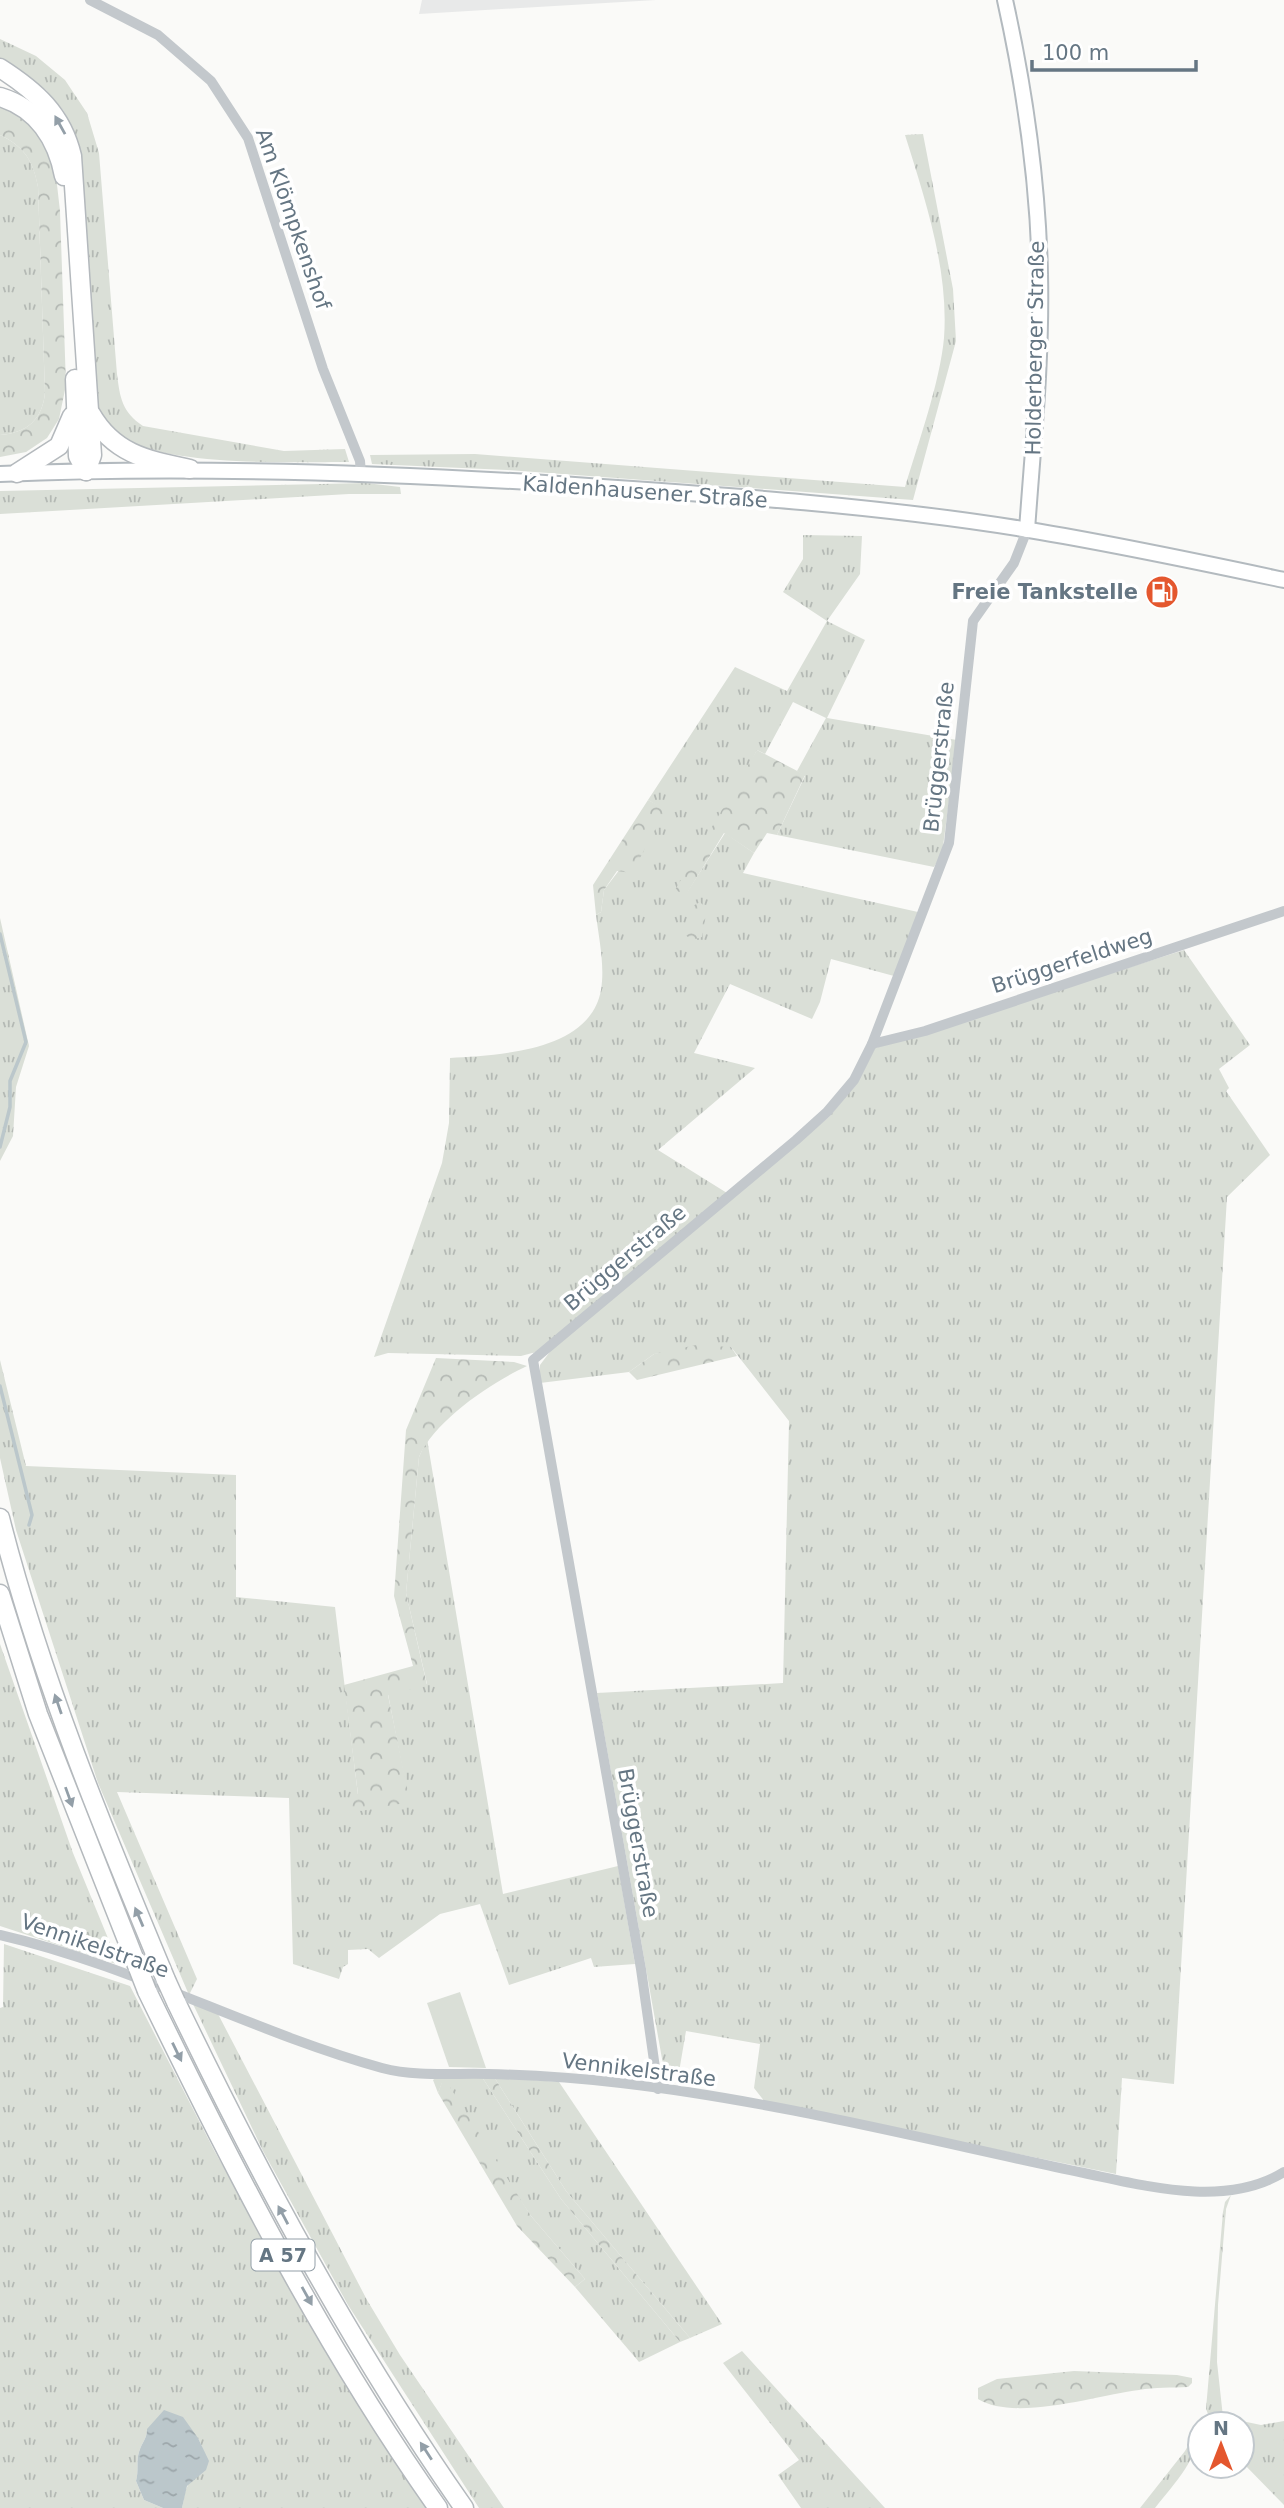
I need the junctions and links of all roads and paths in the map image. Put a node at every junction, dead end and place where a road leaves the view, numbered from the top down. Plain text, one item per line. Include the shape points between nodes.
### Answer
1 (90, 0) edge
2 (1005, 0) edge
3 (0, 68) edge
4 (0, 97) edge
5 (83, 405) junction
6 (190, 469) junction
7 (86, 471) junction
8 (8, 474) edge
9 (361, 474) junction
10 (1027, 530) junction
11 (1284, 580) edge
12 (1284, 911) edge
13 (872, 1044) junction
14 (0, 1518) edge
15 (0, 1594) edge
16 (0, 1935) edge
17 (658, 2089) junction
18 (1284, 2172) edge
19 (438, 2508) edge
20 (464, 2508) edge

1 - 9 street, Am Klömpkenshof via 158,35 211,81 248,138
2 - 10 main road, Holderberger Straße via 1029,132 1040,275
5 -> 3 highway via 74,175 68,139 36,92
4 - 5 highway via 36,118 61,160
5 - 6 highway via 111,442 129,454
5 - 7 highway via 78,456
5 - 8 highway via 59,446
6 - 7 main road, Kaldenhausener Straße
6 - 9 main road, Kaldenhausener Straße
7 - 8 main road, Kaldenhausener Straße
9 - 10 main road, Kaldenhausener Straße via 830,506
10 - 11 main road, Kaldenhausener Straße
10 - 13 street, Brüggerstraße via 1014,563 973,621 949,843
12 - 13 street, Brüggerfeldweg via 925,1031
13 - 17 street, Brüggerstraße via 853,1080 827,1112 533,1360 641,1969
20 -> 14 highway, A 57, bridge via 298,2244 176,2002 110,1846 58,1705
15 -> 19 highway, A 57, bridge via 43,1727 147,1991 223,2147 352,2378
16 - 17 street, Vennikelstraße via 71,1954 385,2068
17 - 18 street, Vennikelstraße via 808,2115 1129,2182 1225,2192 1252,2187

